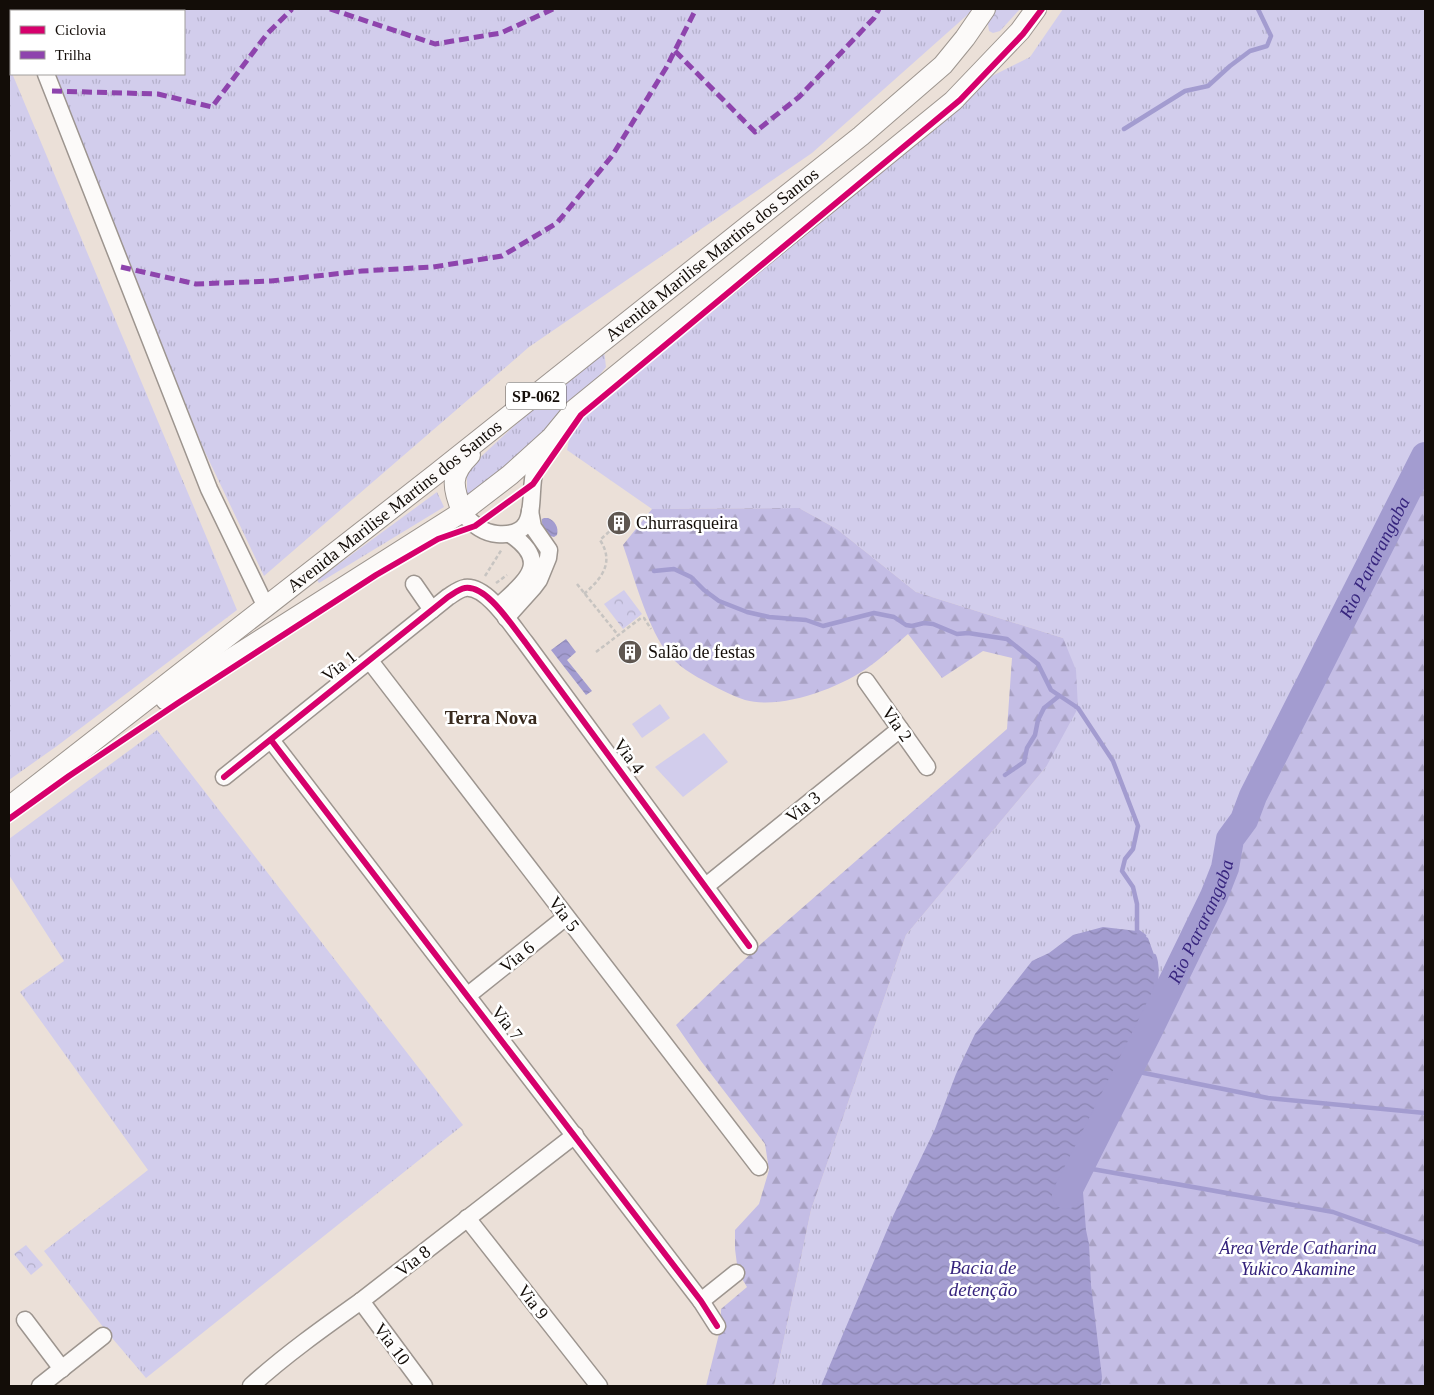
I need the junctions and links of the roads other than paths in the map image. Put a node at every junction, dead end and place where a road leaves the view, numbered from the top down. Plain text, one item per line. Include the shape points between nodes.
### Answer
1 (985, 9) edge
2 (1036, 9) edge
3 (46, 75) edge
4 (506, 420) junction
5 (552, 438) junction
6 (530, 511) junction
7 (462, 512) junction
8 (507, 538) junction
9 (414, 584) dead end
10 (480, 591) joint
11 (266, 607) junction
12 (432, 610) junction
13 (502, 613) junction
14 (370, 661) junction
15 (866, 681) dead end
16 (900, 729) junction
17 (271, 740) junction
18 (67, 763) junction
19 (927, 767) dead end
20 (224, 777) dead end
21 (9, 807) edge
22 (706, 886) junction
23 (566, 917) junction
24 (750, 946) dead end
25 (467, 996) junction
26 (575, 1135) junction
27 (759, 1167) dead end
28 (467, 1218) junction
29 (736, 1273) dead end
30 (361, 1301) junction
31 (701, 1301) junction
32 (25, 1320) dead end
33 (716, 1326) dead end
34 (103, 1336) dead end
35 (62, 1369) junction
36 (40, 1386) edge
37 (252, 1386) edge
38 (424, 1386) edge
39 (599, 1386) edge

1 - 4 main road, Avenida Marilise Martins dos Santos / SP-062 via 943,66 861,136
2 - 5 main road, SP-062 via 1020,31 953,101 574,410
3 - 11 street via 209,489
4 - 7 main road via 460,465 454,481
4 - 11 main road, Avenida Marilise Martins dos Santos / SP-062
5 - 6 street via 536,467
5 - 7 main road, Avenida Marilise Martins dos Santos / SP-062
6 - 8 street via 522,530
6 - 13 street via 533,527 549,551 548,558 533,588
7 - 8 street via 475,526
7 - 18 main road, Avenida Marilise Martins dos Santos / SP-062
8 - 13 street via 522,543 531,554 532,566 531,573
9 - 12 street
10 - 12 street, Via 1 via 461,589
10 - 13 street, Via 4
11 - 18 main road, Avenida Marilise Martins dos Santos / SP-062
12 - 14 street, Via 1
13 - 22 street, Via 4
14 - 17 street, Via 1
14 - 23 street, Via 5
15 - 16 street, Via 2
16 - 19 street, Via 2
16 - 22 street, Via 3
17 - 20 street, Via 1
17 - 25 street, Via 7
18 - 21 main road, Avenida Marilise Martins dos Santos / SP-062
22 - 24 street, Via 4
23 - 25 street, Via 6
23 - 27 street, Via 5
25 - 26 street, Via 7
26 - 28 street, Via 8
26 - 31 street, Via 7
28 - 30 street, Via 8
28 - 39 street, Via 9
29 - 31 street
30 - 37 street, Via 8
30 - 38 street, Via 10
31 - 33 street, Via 7
32 - 35 street
34 - 35 street
35 - 36 street

